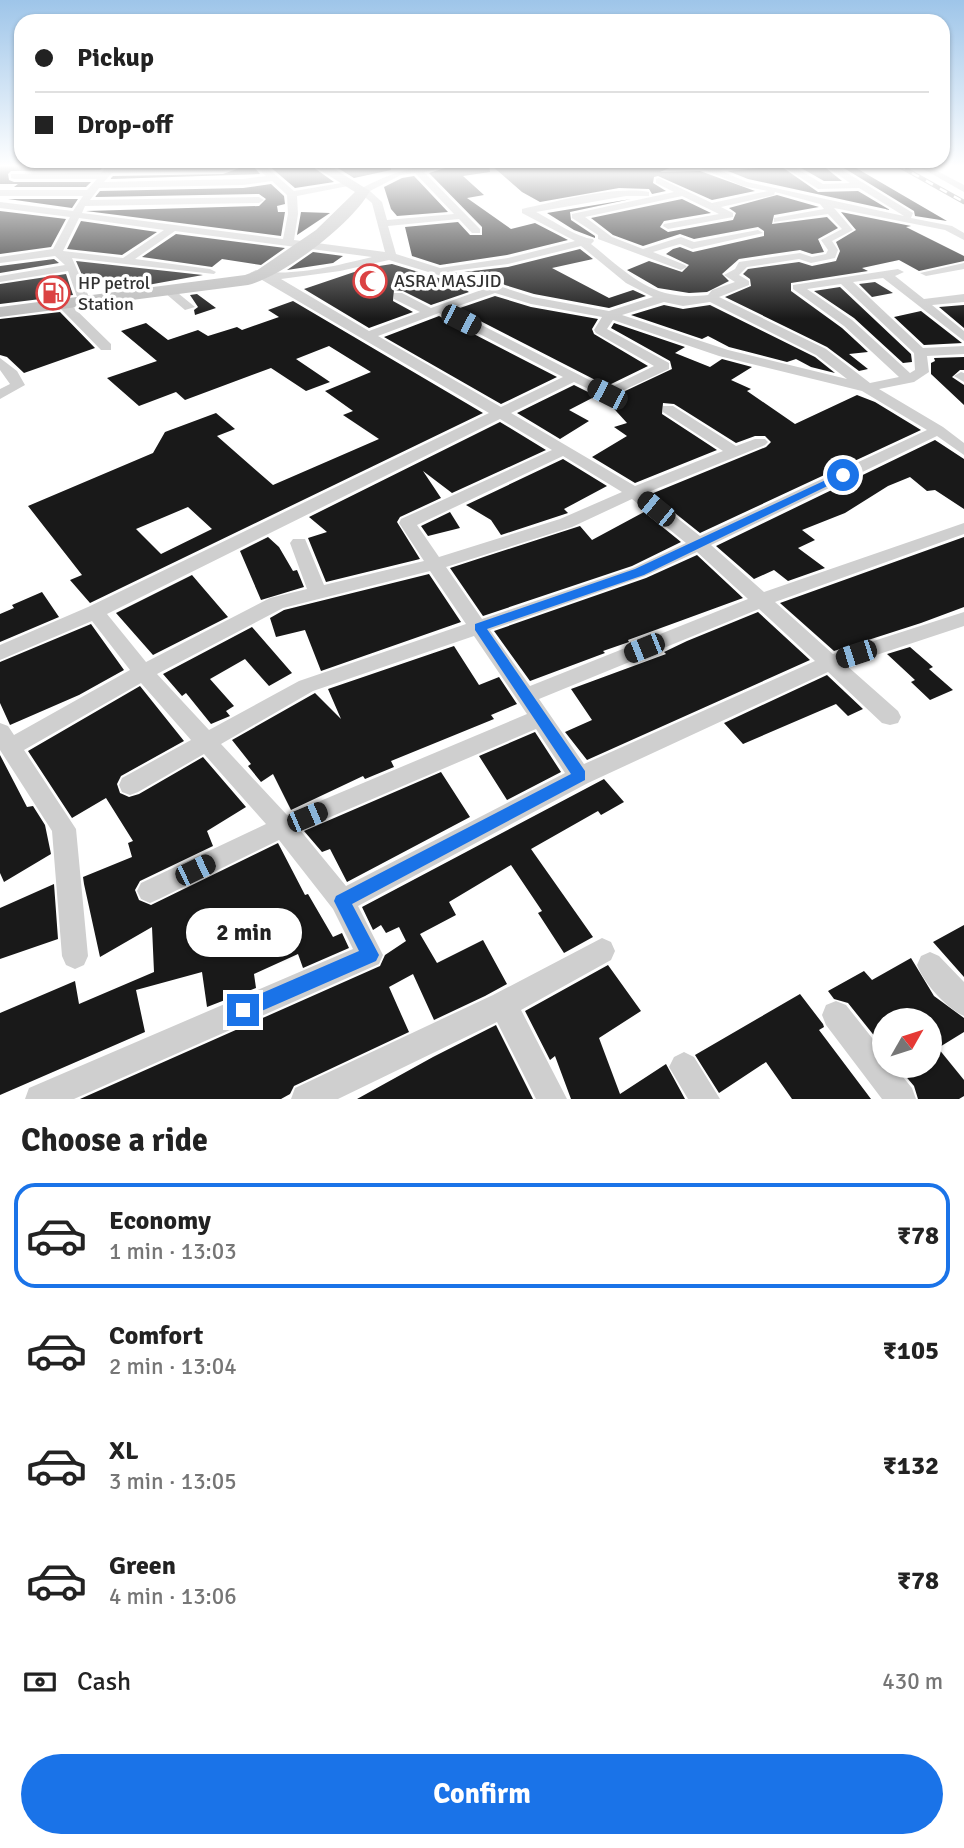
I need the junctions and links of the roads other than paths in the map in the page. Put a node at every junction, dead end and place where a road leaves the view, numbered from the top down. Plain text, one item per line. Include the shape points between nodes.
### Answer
1 (24, 216) edge
2 (73, 216) edge
3 (75, 216) edge
4 (293, 216) edge
5 (336, 216) edge
6 (381, 216) edge
7 (459, 216) edge
8 (462, 216) edge
9 (537, 216) edge
10 (576, 216) edge
11 (721, 216) edge
12 (792, 216) edge
13 (835, 216) edge
14 (884, 216) edge
15 (910, 216) edge
16 (0, 218) edge
17 (964, 219) edge
18 (699, 220) junction
19 (778, 220) dead end
20 (919, 222) junction
21 (383, 223) junction
22 (668, 226) dead end
23 (882, 227) dead end
24 (173, 228) junction
25 (590, 228) junction
26 (948, 228) junction
27 (476, 231) dead end
28 (571, 233) junction
29 (758, 233) dead end
30 (602, 237) junction
31 (964, 237) edge
32 (727, 239) junction
33 (297, 243) junction
34 (582, 243) junction
35 (629, 249) junction
36 (643, 252) junction
37 (60, 253) junction
38 (391, 256) junction
39 (831, 256) junction
40 (601, 258) junction
41 (0, 260) edge
42 (126, 261) junction
43 (964, 266) edge
44 (72, 267) junction
45 (681, 267) dead end
46 (440, 269) junction
47 (210, 272) dead end
48 (926, 273) dead end
49 (262, 275) junction
50 (862, 278) junction
51 (0, 279) edge
52 (845, 280) junction
53 (497, 288) junction
54 (169, 291) junction
55 (398, 296) dead end
56 (83, 297) junction
57 (663, 298) junction
58 (712, 298) junction
59 (964, 298) edge
60 (921, 303) junction
61 (63, 304) junction
62 (189, 307) dead end
63 (0, 310) edge
64 (433, 310) junction
65 (610, 315) junction
66 (366, 336) junction
67 (964, 337) edge
68 (106, 347) dead end
69 (964, 349) edge
70 (920, 352) junction
71 (0, 362) edge
72 (574, 377) junction
73 (909, 379) junction
74 (867, 388) junction
75 (0, 395) edge
76 (668, 409) dead end
77 (498, 413) junction
78 (964, 431) edge
79 (942, 432) junction
80 (760, 442) dead end
81 (564, 450) junction
82 (964, 450) edge
83 (735, 452) junction
84 (634, 492) junction
85 (964, 528) edge
86 (299, 543) dead end
87 (699, 544) junction
88 (438, 563) junction
89 (317, 592) junction
90 (762, 600) junction
91 (95, 612) junction
92 (964, 619) edge
93 (480, 627) junction
94 (0, 653) edge
95 (829, 663) junction
96 (143, 672) junction
97 (526, 696) junction
98 (542, 717) junction
99 (890, 717) dead end
100 (5, 740) edge
101 (205, 740) junction
102 (580, 776) junction
103 (130, 785) dead end
104 (283, 827) junction
105 (150, 891) dead end
106 (342, 901) junction
107 (602, 951) dead end
108 (75, 956) dead end
109 (930, 965) dead end
110 (964, 1002) edge
111 (503, 1005) junction
112 (836, 1015) dead end
113 (684, 1067) dead end
114 (40, 1099) edge
115 (306, 1099) edge
116 (552, 1099) edge
117 (705, 1099) edge
118 (901, 1099) edge

1 - 16 street
2 - 37 street
3 - 24 street
4 - 33 street
5 - 33 main road
6 - 21 street
7 - 21 street
8 - 27 street
9 - 28 street
10 - 25 street
11 - 18 street
12 - 19 street
13 - 39 street via 848,230 826,240 833,250
14 - 20 street
15 - 20 street
17 - 26 street
18 - 22 street
18 - 32 street
20 - 23 street
20 - 26 street
21 - 38 street
24 - 33 street
24 - 42 street
25 - 28 street
25 - 30 street via 607,236
26 - 31 street
28 - 34 street
29 - 32 street
30 - 34 street
30 - 35 street
32 - 36 street via 692,246 681,240
33 - 38 street
33 - 49 main road
34 - 40 street
34 - 46 street via 508,261
35 - 36 street
35 - 40 street
36 - 45 street
37 - 41 street
37 - 42 street
37 - 44 street
38 - 46 street
38 - 49 street via 340,268
39 - 50 street
39 - 58 street via 743,264 730,275 744,283 716,292
40 - 57 street via 630,281
42 - 47 street
43 - 48 street
44 - 51 street
44 - 56 street
46 - 53 street
49 - 54 main road
49 - 56 main road
49 - 66 street
50 - 52 street
50 - 60 street via 892,273
52 - 70 street
52 - 73 street via 797,287 848,323
53 - 64 street
53 - 65 street via 530,300
54 - 61 main road
54 - 62 street
55 - 64 street
56 - 63 main road
57 - 58 street via 682,302
57 - 65 street
58 - 74 street via 821,352
59 - 60 street
60 - 67 street
61 - 63 main road
61 - 68 street
64 - 66 street
64 - 72 street
65 - 72 street via 600,330 664,366 607,394
65 - 74 street via 724,353
66 - 77 street
69 - 70 street
70 - 73 street via 922,372
71 - 75 street via 18,385
72 - 77 street
73 - 74 street
74 - 79 street
76 - 83 street
77 - 81 street
77 - 91 street
78 - 79 street
79 - 82 street
79 - 87 street
80 - 83 street
81 - 84 street
81 - 88 street via 407,523
83 - 84 street
84 - 87 street
84 - 88 street via 566,523
85 - 90 street
86 - 89 street
87 - 90 street
87 - 93 street via 639,572
88 - 89 street
88 - 93 street
89 - 96 street via 277,603
90 - 95 street
90 - 97 street
91 - 94 street
91 - 96 street
92 - 95 street
93 - 97 street
93 - 101 street via 306,686
95 - 99 street
95 - 102 street
96 - 100 street
96 - 101 street
97 - 98 street
98 - 102 street
98 - 104 street
100 - 108 street via 64,829
101 - 103 street
101 - 104 street
102 - 106 street
104 - 105 street
104 - 106 street
106 - 114 street via 370,955
107 - 111 street
109 - 110 street
111 - 115 street
111 - 116 street
112 - 118 street
113 - 117 street

